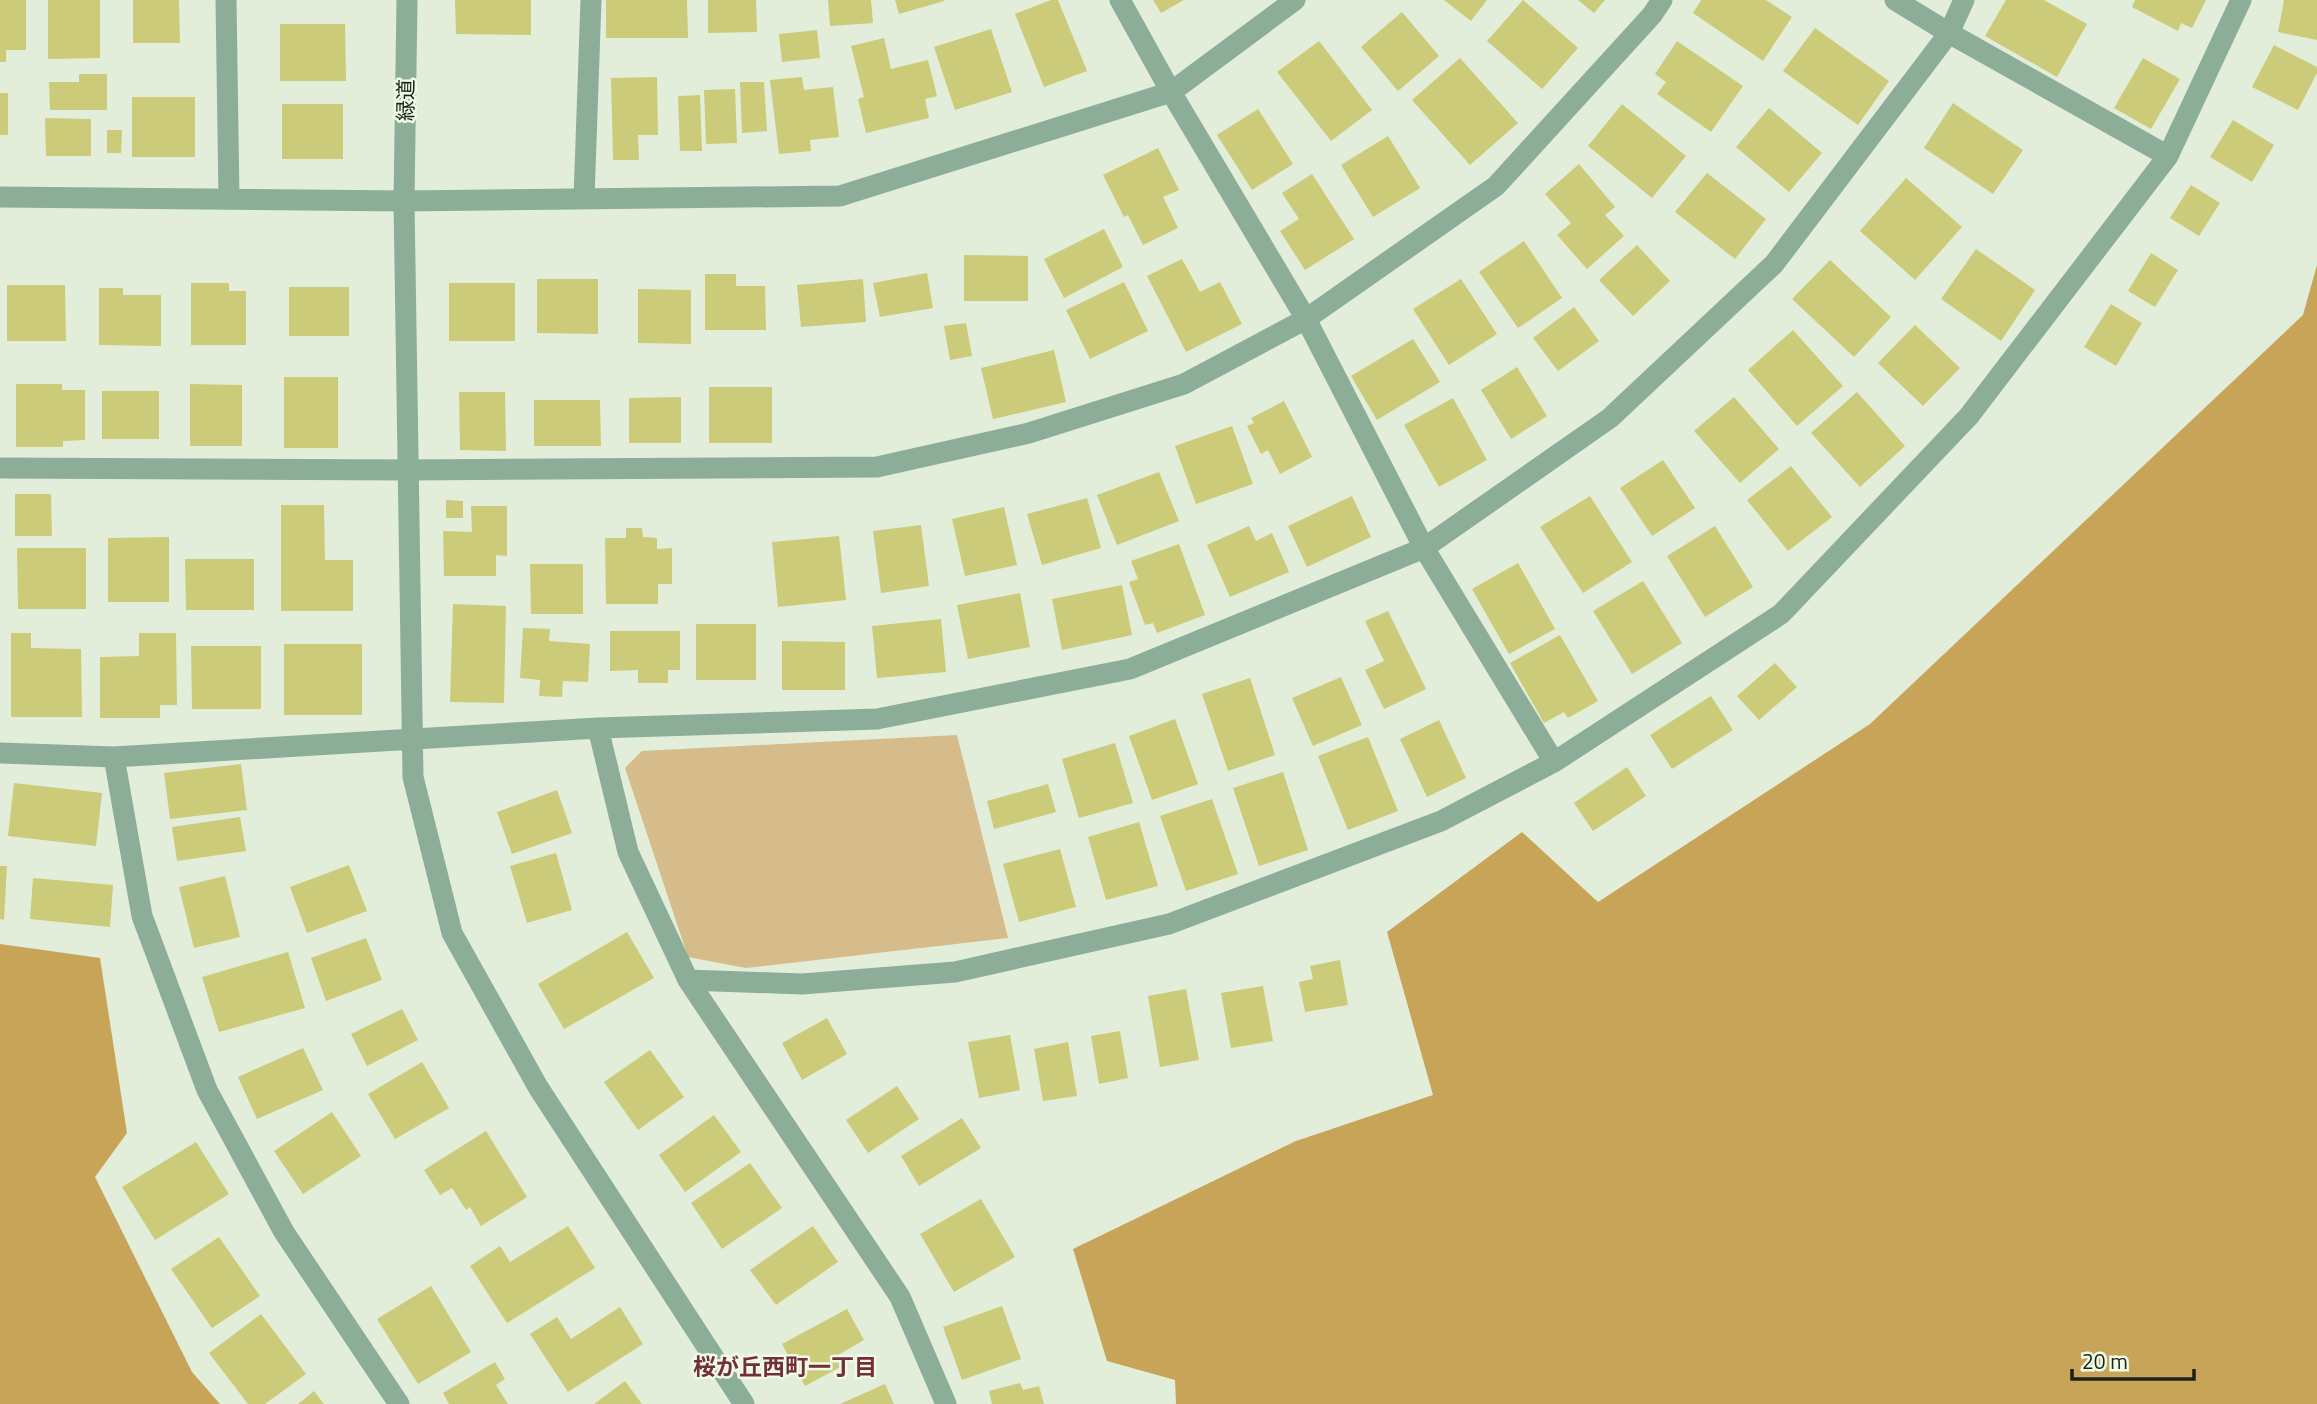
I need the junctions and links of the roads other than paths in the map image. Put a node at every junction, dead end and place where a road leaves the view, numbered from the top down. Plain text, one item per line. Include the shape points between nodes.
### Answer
1 (226, 0) edge
2 (407, 0) edge
3 (591, 0) edge
4 (1120, 0) edge
5 (1295, 0) edge
6 (1662, 0) edge
7 (1895, 0) edge
8 (1965, 0) edge
9 (2241, 0) edge
10 (1949, 33) junction
11 (1171, 92) junction
12 (2168, 156) junction
13 (0, 197) edge
14 (229, 199) junction
15 (584, 199) junction
16 (404, 201) junction
17 (1306, 319) junction
18 (0, 468) edge
19 (408, 470) junction
20 (1424, 548) junction
21 (598, 728) junction
22 (412, 739) junction
23 (0, 753) edge
24 (114, 757) junction
25 (1553, 762) junction
26 (688, 980) junction
27 (399, 1404) edge
28 (744, 1404) edge
29 (946, 1404) edge

1 - 14 street
2 - 16 street, 緑道
3 - 15 street
4 - 11 street
5 - 11 street
6 - 17 street via 1496,186
7 - 10 street
8 - 10 street
9 - 12 street
10 - 12 street
10 - 20 street via 1774,264 1610,418
11 - 15 street via 840,196
11 - 17 street
12 - 25 street via 1969,416 1781,614
13 - 14 street
14 - 16 street
15 - 16 street
16 - 19 street, 緑道
17 - 19 street via 1184,384 1029,433 877,467
17 - 20 street
18 - 19 street
19 - 22 street, 緑道
20 - 21 street via 1130,668 877,719
20 - 25 street
21 - 22 street
21 - 26 street via 628,852
22 - 24 street
22 - 28 street, 緑道 via 413,777 452,933 538,1087
23 - 24 street
24 - 27 street via 142,916 207,1090 284,1232
25 - 26 street via 1441,821 1169,924 955,972 802,984
26 - 29 street via 900,1297

